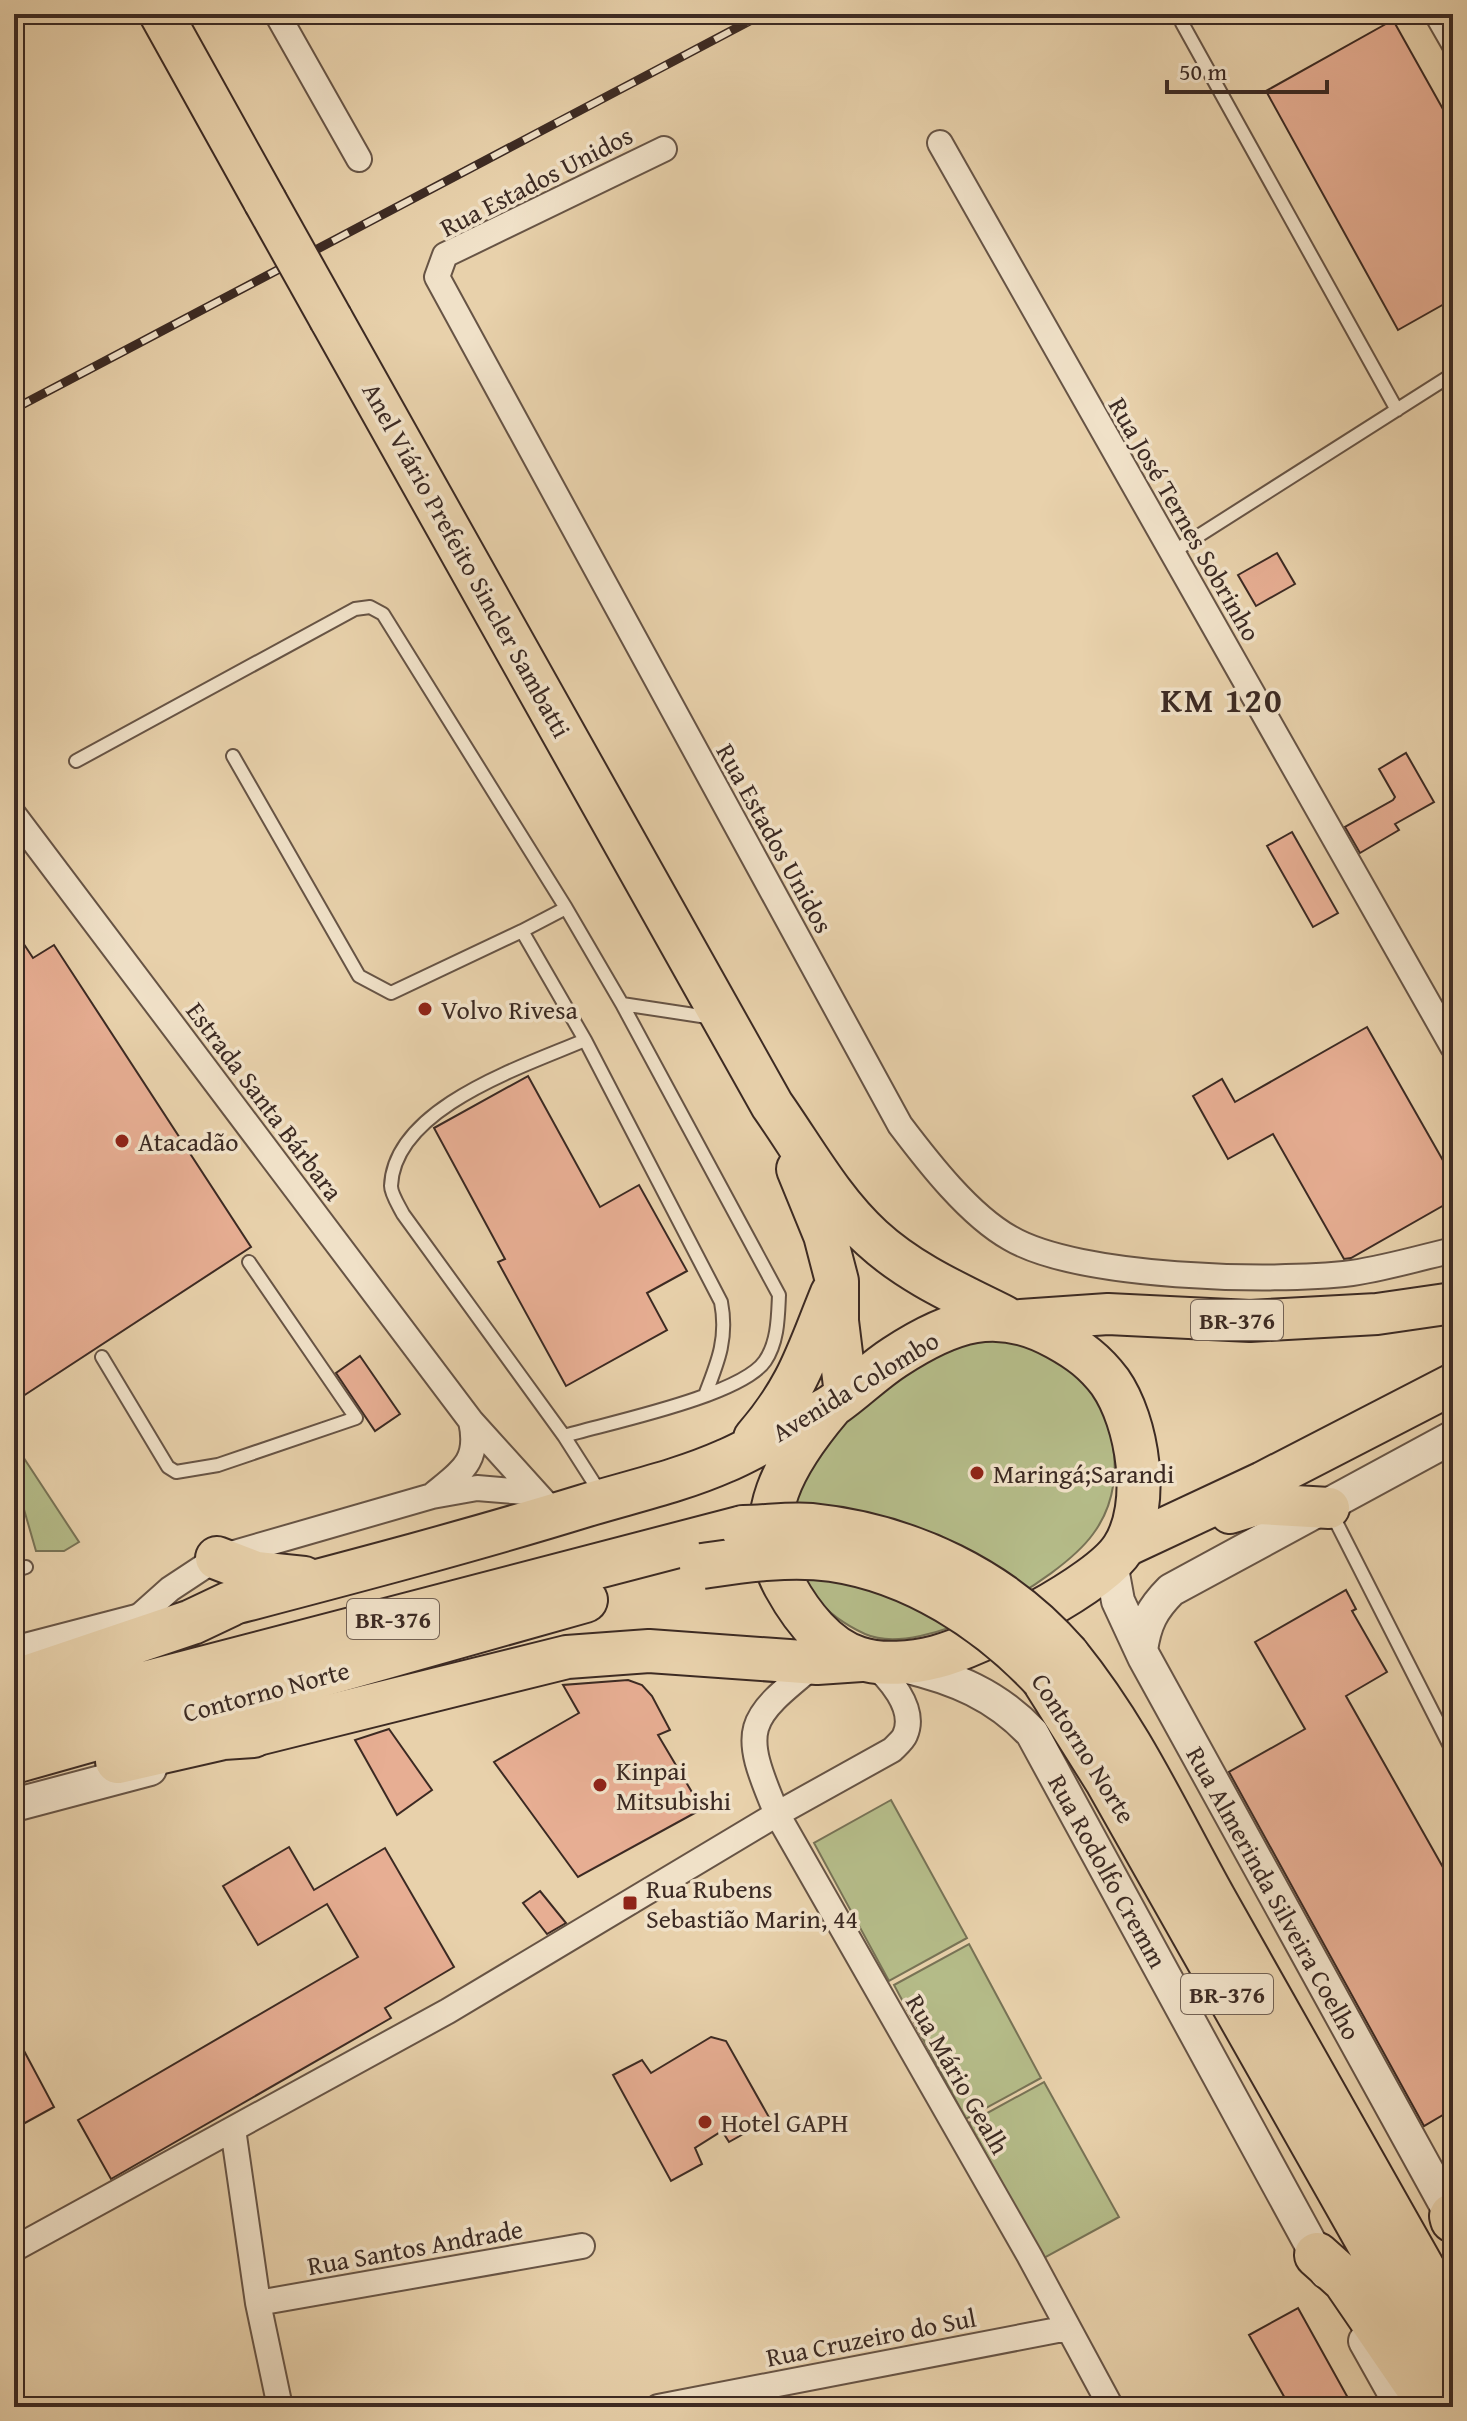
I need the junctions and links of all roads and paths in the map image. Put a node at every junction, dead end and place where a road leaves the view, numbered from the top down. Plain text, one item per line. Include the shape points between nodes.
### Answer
1 (161, 14) edge
2 (277, 14) edge
3 (1181, 14) edge
4 (1430, 14) edge
5 (1453, 54) edge
6 (940, 143) dead end
7 (664, 149) dead end
8 (359, 159) dead end
9 (1453, 374) edge
10 (1397, 410) junction
11 (1173, 552) junction
12 (233, 756) dead end
13 (76, 761) dead end
14 (14, 815) edge
15 (566, 908) junction
16 (522, 931) junction
17 (622, 1004) junction
18 (725, 1020) junction
19 (585, 1040) junction
20 (1453, 1047) edge
21 (772, 1105) junction
22 (1453, 1250) edge
23 (249, 1262) dead end
24 (837, 1281) junction
25 (1453, 1303) edge
26 (1012, 1318) junction
27 (102, 1357) dead end
28 (1453, 1384) edge
29 (705, 1395) junction
30 (839, 1400) junction
31 (471, 1421) junction
32 (564, 1436) junction
33 (1453, 1437) edge
34 (742, 1453) junction
35 (432, 1496) junction
36 (605, 1500) junction
37 (546, 1504) junction
38 (1329, 1508) junction
39 (1164, 1531) junction
40 (1118, 1555) junction
41 (217, 1558) junction
42 (325, 1579) junction
43 (230, 1604) junction
44 (133, 1622) junction
45 (1141, 1650) junction
46 (14, 1653) edge
47 (817, 1663) junction
48 (875, 1664) junction
49 (14, 1682) edge
50 (14, 1718) edge
51 (253, 1735) junction
52 (1453, 1752) edge
53 (14, 1761) edge
54 (14, 1784) edge
55 (14, 1805) edge
56 (777, 1814) junction
57 (233, 2129) junction
58 (1452, 2218) edge
59 (582, 2246) dead end
60 (14, 2249) edge
61 (1317, 2255) junction
62 (258, 2303) junction
63 (1453, 2323) edge
64 (1068, 2328) junction
65 (1453, 2391) edge
66 (280, 2407) edge
67 (658, 2407) edge
68 (1111, 2407) edge
69 (1402, 2407) edge
70 (1432, 2407) edge

1 - 18 highway, Anel Viário Prefeito Sincler Sambatti, bridge
2 - 8 street
3 - 10 lane
4 - 5 lane
6 - 11 street, Rua José Ternes Sobrinho
7 - 22 street, Rua Estados Unidos via 445,255 437,277 900,1125 941,1180 1010,1238 1079,1263 1305,1277
9 - 10 lane
10 - 11 lane
11 - 20 street, Rua José Ternes Sobrinho
12 - 16 lane via 359,976 375,987 391,993
13 - 15 lane via 355,609 370,607 383,614
14 - 31 street, Estrada Santa Bárbara
15 - 16 lane
15 - 17 lane
16 - 19 lane
17 - 18 lane
17 - 29 lane via 779,1295 778,1329 765,1360 748,1377
18 - 21 highway, Anel Viário Prefeito Sincler Sambatti
19 - 29 lane via 721,1302 723,1347
19 - 32 lane via 458,1098 420,1126 399,1156 391,1188 403,1214
21 - 24 highway, Anel Viário Prefeito Sincler Sambatti via 825,1235
21 - 26 highway, Anel Viário Prefeito Sincler Sambatti via 870,1236 903,1264
23 - 27 lane via 356,1418 218,1465 176,1472 168,1467
24 - 30 highway, Anel Viário Prefeito Sincler Sambatti
24 - 34 highway via 789,1396
25 - 26 main road, Avenida Colombo / BR-376 via 1377,1314 1250,1321 1108,1314
26 - 30 highway, Avenida Colombo / BR-376 via 965,1324 929,1337
26 - 40 highway, Anel Viário Prefeito Sincler Sambatti via 1095,1362 1129,1414 1135,1444 1135,1520
28 - 39 main road
29 - 32 lane
30 - 34 highway, Avenida Colombo / BR-376
30 - 48 highway via 799,1445 774,1496 771,1548 779,1574 810,1623 837,1650
31 - 35 street via 471,1457
31 - 37 street, Estrada Santa Bárbara
32 - 36 lane
33 - 38 street
34 - 36 highway, Avenida Colombo / BR-376
35 - 37 street via 477,1488
35 - 41 street
36 - 37 highway, Avenida Colombo / BR-376
37 - 42 highway, Avenida Colombo / BR-376
38 - 39 main road via 1259,1504
38 - 45 street via 1171,1590 1145,1623
38 - 52 lane
39 - 40 main road
40 - 45 street, Rua Almerinda Silveira Coelho via 1118,1601
40 - 48 highway via 1079,1586 979,1641 935,1657
41 - 42 highway via 256,1573
41 - 44 street
42 - 43 highway, Avenida Colombo / BR-376
43 - 44 street via 189,1607
43 - 49 highway via 192,1622
44 - 46 street
45 - 58 street, Rua Almerinda Silveira Coelho
47 - 48 highway
47 - 51 highway via 649,1651 567,1657
47 - 56 street, Rua Mário Gealh via 762,1710 753,1728 758,1769
48 - 56 street via 897,1690 907,1717 906,1735 877,1760
48 - 61 street, Rua Rodolfo Cremm via 975,1688 1012,1711 1032,1733
50 - 63 highway, Contorno Norte / BR-376, bridge via 743,1528 809,1526 882,1539 965,1570 1052,1638 1106,1703
51 - 54 highway via 223,1737
51 - 55 street via 222,1749
53 - 65 highway, Contorno Norte / BR-376, bridge via 702,1566 760,1558 830,1558 884,1571 943,1597 1001,1638 1043,1678 1107,1780
56 - 57 street via 454,2007
56 - 64 street, Rua Mário Gealh
57 - 60 street
57 - 62 street
59 - 62 street, Rua Santos Andrade
61 - 69 street, Rua Rodolfo Cremm
61 - 70 highway via 1345,2280
62 - 66 street
64 - 67 street, Rua Cruzeiro do Sul
64 - 68 street, Rua Mário Gealh

